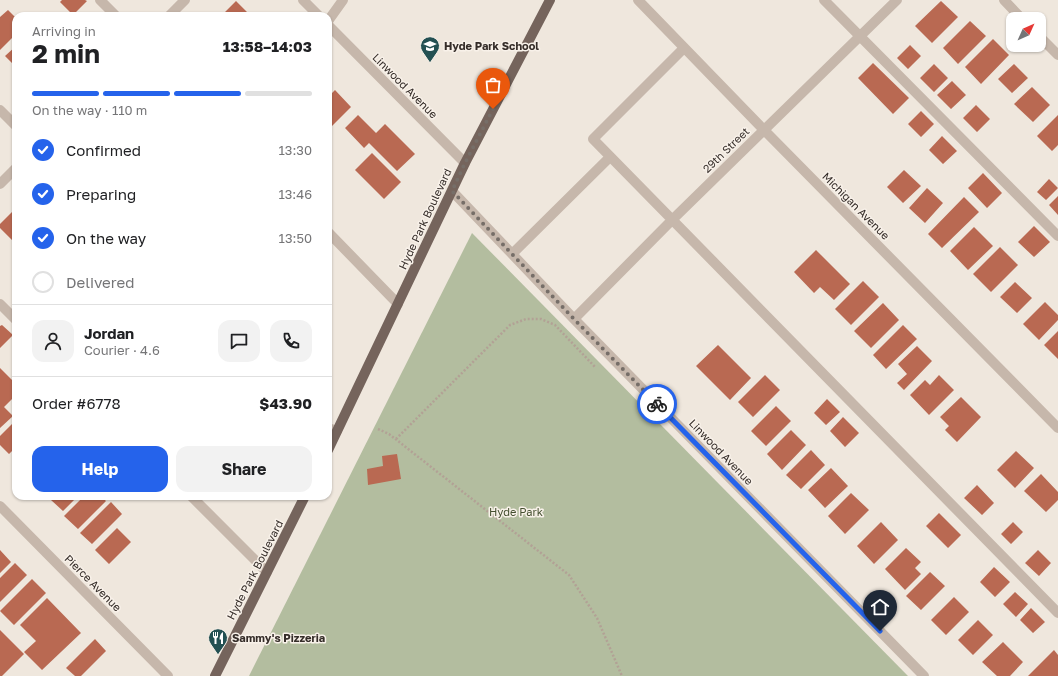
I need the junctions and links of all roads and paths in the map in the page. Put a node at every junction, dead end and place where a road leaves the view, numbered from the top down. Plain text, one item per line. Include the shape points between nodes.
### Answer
1 (100, 0) edge
2 (186, 0) edge
3 (303, 0) edge
4 (343, 0) edge
5 (550, 0) edge
6 (638, 0) edge
7 (824, 0) edge
8 (897, 0) edge
9 (1004, 0) edge
10 (112, 12) edge
11 (173, 12) edge
12 (315, 12) edge
13 (1015, 12) edge
14 (332, 15) edge
15 (332, 29) edge
16 (860, 36) junction
17 (1046, 43) edge
18 (684, 48) junction
19 (1058, 55) edge
20 (0, 110) edge
21 (12, 122) edge
22 (764, 130) junction
23 (610, 157) junction
24 (465, 163) junction
25 (12, 172) edge
26 (0, 184) edge
27 (452, 191) junction
28 (672, 220) junction
29 (332, 236) edge
30 (1058, 236) edge
31 (512, 254) junction
32 (0, 304) edge
33 (398, 304) junction
34 (12, 316) edge
35 (574, 319) junction
36 (596, 368) dead end
37 (1058, 428) edge
38 (378, 429) dead end
39 (333, 430) edge
40 (396, 439) junction
41 (195, 500) edge
42 (303, 500) edge
43 (0, 506) edge
44 (267, 572) junction
45 (1058, 613) edge
46 (168, 676) edge
47 (215, 676) edge
48 (622, 676) edge
49 (924, 676) edge

1 - 10 street
2 - 11 street
3 - 12 street
4 - 14 street
5 - 24 main road, Hyde Park Boulevard
6 - 18 street, Michigan Avenue
7 - 16 street
8 - 16 street, 29th Street
9 - 13 street
15 - 24 street, Linwood Avenue
16 - 22 street, 29th Street
16 - 30 street
17 - 19 street
18 - 22 street, Michigan Avenue
18 - 23 street via 592,139
20 - 21 street
22 - 28 street, 29th Street
22 - 37 street, Michigan Avenue
23 - 28 street
23 - 31 street
24 - 27 main road, Hyde Park Boulevard
25 - 26 street
27 - 31 street, Linwood Avenue
27 - 33 main road, Hyde Park Boulevard
28 - 35 street, 29th Street
28 - 45 street
29 - 33 street
31 - 35 street, Linwood Avenue
32 - 34 street
33 - 39 main road, Hyde Park Boulevard
35 - 49 street, Linwood Avenue
36 - 40 path via 555,325 541,319 526,319 510,325
38 - 40 path
40 - 48 path via 569,575 597,618
41 - 44 street
42 - 44 main road, Hyde Park Boulevard
43 - 46 street, Pierce Avenue
44 - 47 main road, Hyde Park Boulevard

